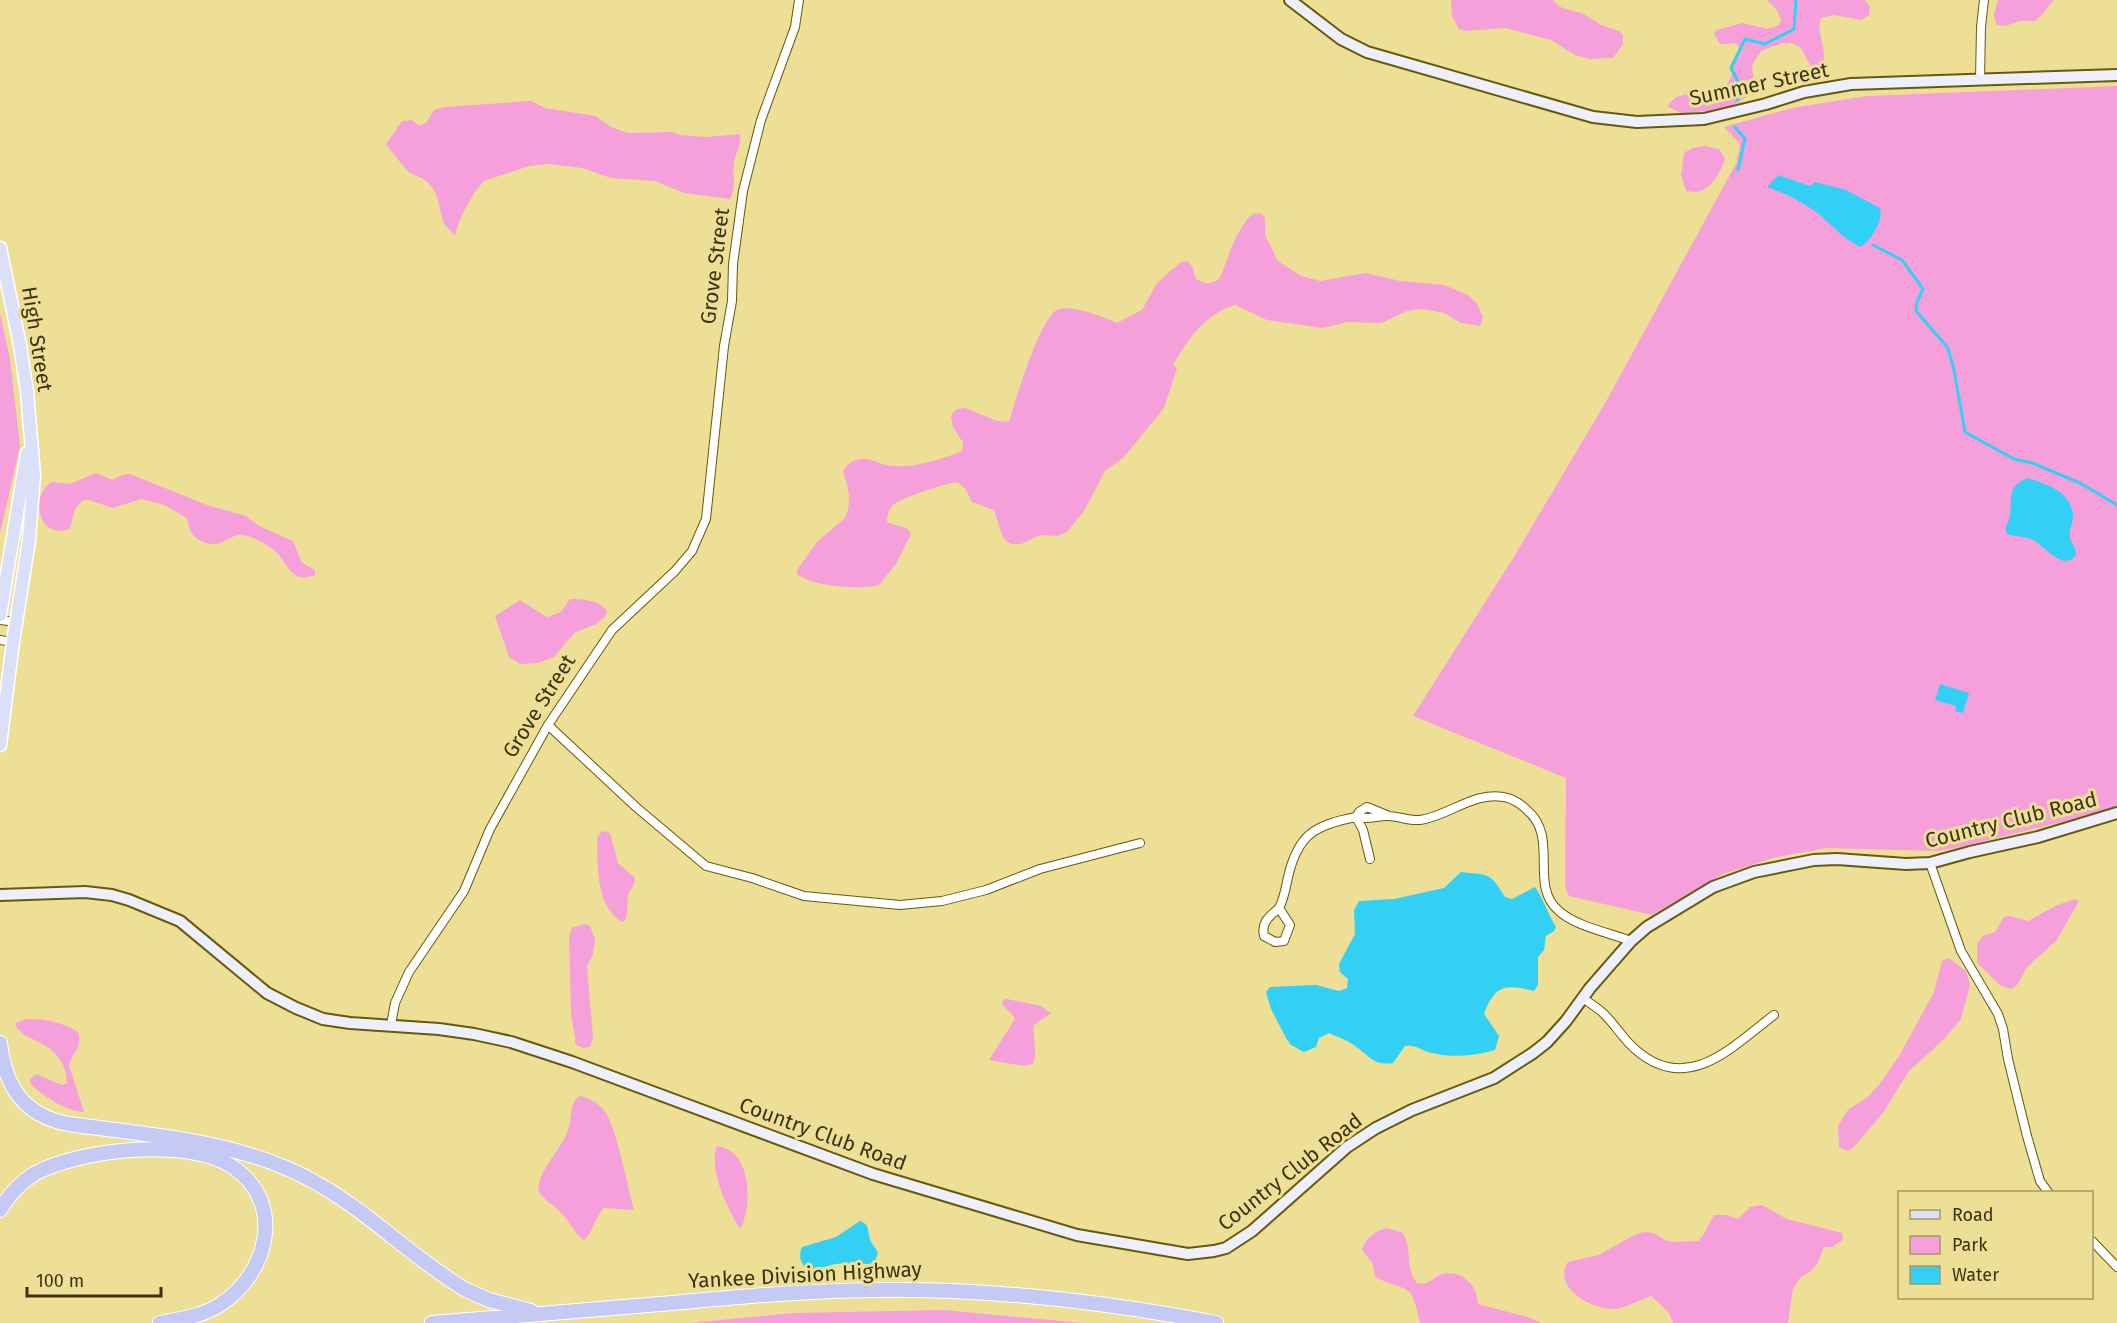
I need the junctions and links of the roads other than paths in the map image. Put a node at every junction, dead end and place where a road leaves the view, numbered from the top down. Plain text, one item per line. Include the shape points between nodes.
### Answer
1 (799, 0) edge
2 (1290, 0) edge
3 (1984, 0) edge
4 (2117, 75) edge
5 (1980, 80) junction
6 (0, 248) edge
7 (30, 437) junction
8 (11, 551) junction
9 (0, 579) edge
10 (0, 615) edge
11 (0, 620) edge
12 (16, 622) junction
13 (6, 641) edge
14 (548, 725) junction
15 (0, 745) edge
16 (2117, 813) edge
17 (1389, 816) junction
18 (1356, 817) junction
19 (1140, 843) dead end
20 (1370, 859) dead end
21 (1930, 863) junction
22 (0, 895) edge
23 (1279, 908) dead end
24 (1631, 941) junction
25 (1583, 998) junction
26 (1774, 1015) dead end
27 (391, 1025) junction
28 (0, 1043) edge
29 (2047, 1191) edge
30 (0, 1210) edge
31 (2093, 1243) edge
32 (2117, 1267) edge
33 (542, 1314) junction
34 (160, 1323) edge
35 (432, 1323) edge
36 (1215, 1323) edge

1 - 14 street, Grove Street via 795,27 760,120 743,191 703,528 692,551 675,571 612,630
2 - 5 street, Summer Street via 1341,39 1367,52 1593,117 1637,122 1704,119 1804,92 1851,84
3 - 5 street
4 - 5 street, Summer Street
6 - 7 main road, High Street via 26,379
7 - 8 main road, High Street
7 - 12 main road, High Street via 34,475 32,514
8 - 9 street
8 - 10 main road, High Street
11 - 12 street
12 - 13 main road, High Street
13 - 15 main road, High Street
14 - 19 street via 706,866 804,896 900,905 942,901 986,890 1040,869
14 - 27 street, Grove Street via 490,829 464,891 406,978
16 - 21 street, Country Club Road
17 - 18 street via 1368,820
17 - 18 street via 1367,807
17 - 24 street via 1418,820 1488,796 1507,798 1538,822 1545,844 1545,885 1558,911 1574,921
18 - 20 street
18 - 23 street via 1330,822 1304,839 1293,858
21 - 24 street, Country Club Road via 1837,859 1754,872 1713,887
21 - 29 street via 1961,951 1998,1014 2027,1136 2040,1181
22 - 27 street via 96,892 129,900 186,924 254,983 288,1005 332,1021
24 - 25 street, Country Club Road
25 - 26 street via 1644,1056 1673,1068 1692,1068 1714,1060
25 - 27 street, Country Club Road via 1533,1053 1494,1078 1376,1128 1347,1147 1252,1231 1226,1248 1188,1254 1077,1234 873,1174 526,1046 474,1034
28 - 33 highway via 4,1068 14,1090 29,1107 48,1118 218,1145 280,1164 327,1190 466,1290
30 - 34 highway via 33,1175 61,1163 100,1154 185,1151 211,1156 233,1167 252,1186 263,1210 265,1236 259,1261 246,1282 222,1304 194,1316
31 - 32 street
33 - 35 highway, Yankee Division Highway
33 - 36 highway, Yankee Division Highway via 777,1294 901,1290 1049,1298

